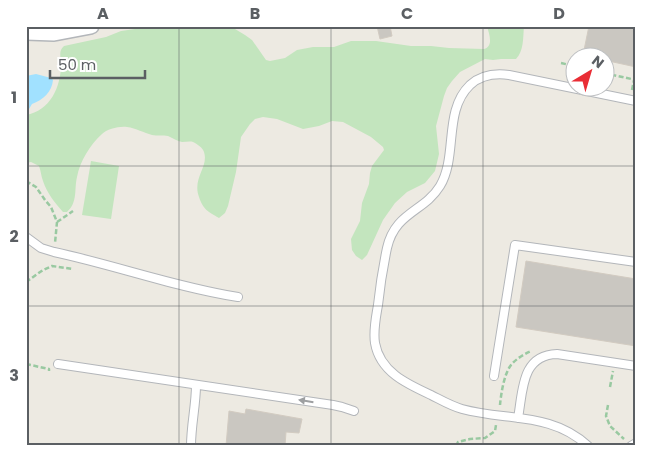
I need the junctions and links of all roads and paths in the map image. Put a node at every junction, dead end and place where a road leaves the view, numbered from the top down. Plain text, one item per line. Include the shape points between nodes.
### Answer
1 (91, 26) edge
2 (26, 32) edge
3 (614, 75) edge
4 (636, 80) edge
5 (636, 101) edge
6 (26, 181) edge
7 (73, 211) dead end
8 (56, 222) junction
9 (26, 237) edge
10 (55, 245) dead end
11 (636, 262) edge
12 (73, 268) dead end
13 (26, 282) edge
14 (238, 297) dead end
15 (26, 364) edge
16 (58, 364) dead end
17 (636, 366) edge
18 (49, 371) dead end
19 (613, 371) dead end
20 (494, 376) dead end
21 (196, 385) junction
22 (610, 387) dead end
23 (608, 405) dead end
24 (354, 411) dead end
25 (518, 418) junction
26 (623, 439) dead end
27 (636, 443) edge
28 (191, 446) edge
29 (588, 446) edge
30 (632, 446) edge

1 - 2 street via 54,33
3 - 4 path
5 - 25 lane via 509,75 491,74 474,81 462,94 455,110 443,181 433,195 400,222 388,242 374,337 385,366 407,384 450,404
6 - 8 path via 51,207
7 - 8 path
8 - 10 path
9 - 14 lane via 54,252
11 - 20 lane via 515,245
12 - 13 path via 52,266
15 - 18 path
16 - 21 lane
17 - 25 lane via 557,354 542,356 527,372
19 - 22 path
24 -> 21 lane
21 - 28 lane
23 - 26 path via 606,416 610,426
25 - 29 lane via 564,429
27 - 30 lane

